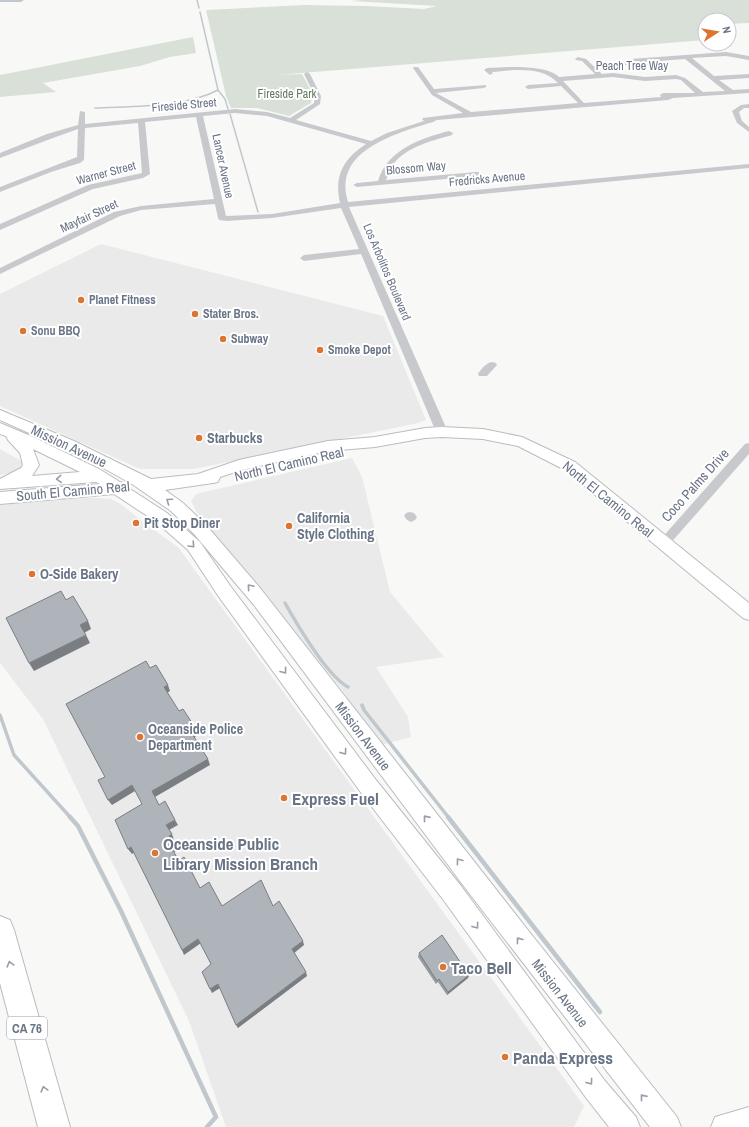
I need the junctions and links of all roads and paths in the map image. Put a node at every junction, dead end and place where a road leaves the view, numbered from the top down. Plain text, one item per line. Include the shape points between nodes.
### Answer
1 (686, 57) junction
2 (749, 58) edge
3 (578, 59) dead end
4 (630, 63) dead end
5 (416, 68) dead end
6 (490, 73) dead end
7 (307, 74) dead end
8 (600, 76) junction
9 (749, 76) edge
10 (632, 78) junction
11 (714, 78) junction
12 (561, 82) junction
13 (628, 84) dead end
14 (484, 86) dead end
15 (528, 87) dead end
16 (749, 90) edge
17 (432, 91) junction
18 (731, 92) junction
19 (701, 94) junction
20 (582, 104) junction
21 (749, 106) edge
22 (82, 112) dead end
23 (470, 114) junction
24 (199, 115) junction
25 (141, 120) junction
26 (290, 120) junction
27 (82, 126) junction
28 (749, 130) edge
29 (449, 133) dead end
30 (371, 143) junction
31 (0, 156) edge
32 (749, 166) edge
33 (476, 174) dead end
34 (384, 183) junction
35 (357, 185) dead end
36 (0, 190) edge
37 (218, 200) junction
38 (344, 205) junction
39 (227, 220) joint
40 (0, 227) edge
41 (364, 251) junction
42 (304, 258) dead end
43 (0, 271) edge
44 (492, 365) dead end
45 (483, 374) dead end
46 (2, 422) edge
47 (442, 432) junction
48 (375, 442) junction
49 (749, 447) edge
50 (294, 459) junction
51 (98, 476) junction
52 (202, 478) junction
53 (0, 484) edge
54 (144, 484) junction
55 (117, 488) junction
56 (0, 498) edge
57 (664, 543) junction
58 (749, 613) edge
59 (0, 930) edge
60 (749, 1121) edge
61 (54, 1127) edge
62 (626, 1127) edge
63 (668, 1127) edge
64 (725, 1127) edge

1 - 2 street via 731,54
1 - 4 street
1 - 11 street
3 - 8 street via 584,60
5 - 17 street
6 - 12 street via 487,70 518,68 551,73
7 - 26 street via 318,96 317,104
8 - 10 street, Peach Tree Way
8 - 12 street, Peach Tree Way
9 - 11 street
10 - 13 street
10 - 19 street, Peach Tree Way via 676,77 683,79
11 - 18 street
12 - 15 street, Peach Tree Way
12 - 20 street
14 - 17 street
16 - 18 street, Los Arbolitos Boulevard
17 - 23 street
18 - 19 street, Los Arbolitos Boulevard
18 - 21 street
19 - 20 street, Los Arbolitos Boulevard
20 - 23 street, Los Arbolitos Boulevard
21 - 28 street via 743,106 735,111 739,122
22 - 27 street
23 - 30 street, Los Arbolitos Boulevard via 434,118 432,121 386,135
24 - 25 street, Fireside Street
24 - 26 street, Fireside Street via 235,111 254,112
24 - 37 street, Lancer Avenue
25 - 27 street, Fireside Street
25 - 40 street, Warner Street via 146,174 91,188
26 - 30 street, Fireside Street
27 - 31 street, Fireside Street
27 - 36 street via 81,158
29 - 34 street via 403,152 387,168 382,180
30 - 38 street, Los Arbolitos Boulevard via 349,164 342,178
32 - 38 street, Fredricks Avenue
33 - 34 street, Blossom Way
34 - 35 street, Blossom Way
37 - 39 street, Lancer Avenue via 222,218
37 - 43 street, Mayfair Street via 117,214
38 - 39 street, Fredricks Avenue
38 - 41 street, Los Arbolitos Boulevard
41 - 42 street
41 - 47 street, Los Arbolitos Boulevard
44 - 45 street
46 - 51 main road, Mission Avenue via 28,440
46 - 53 main road via 27,452 31,465 21,476
46 - 54 main road, Mission Avenue via 100,460
47 - 48 main road, North El Camino Real
47 - 57 main road, North El Camino Real via 483,434 522,442 558,459
48 - 50 main road, North El Camino Real via 351,444
48 - 50 main road, North El Camino Real via 332,456
49 - 57 street, Coco Palms Drive
50 - 52 main road, North El Camino Real via 239,466
50 - 52 main road, North El Camino Real via 227,478
51 -> 53 main road, South El Camino Real
51 - 54 main road, South El Camino Real
51 - 55 main road, Mission Avenue
52 - 54 main road, North El Camino Real via 167,484
54 - 55 main road, South El Camino Real
63 -> 54 main road, Mission Avenue via 568,1004 265,605 220,550 177,508
55 - 56 main road, South El Camino Real
55 -> 62 main road, Mission Avenue via 161,517 194,546 225,592 369,786 453,894 596,1090
57 - 58 main road, North El Camino Real
61 -> 59 highway, CA 76
60 - 64 main road

